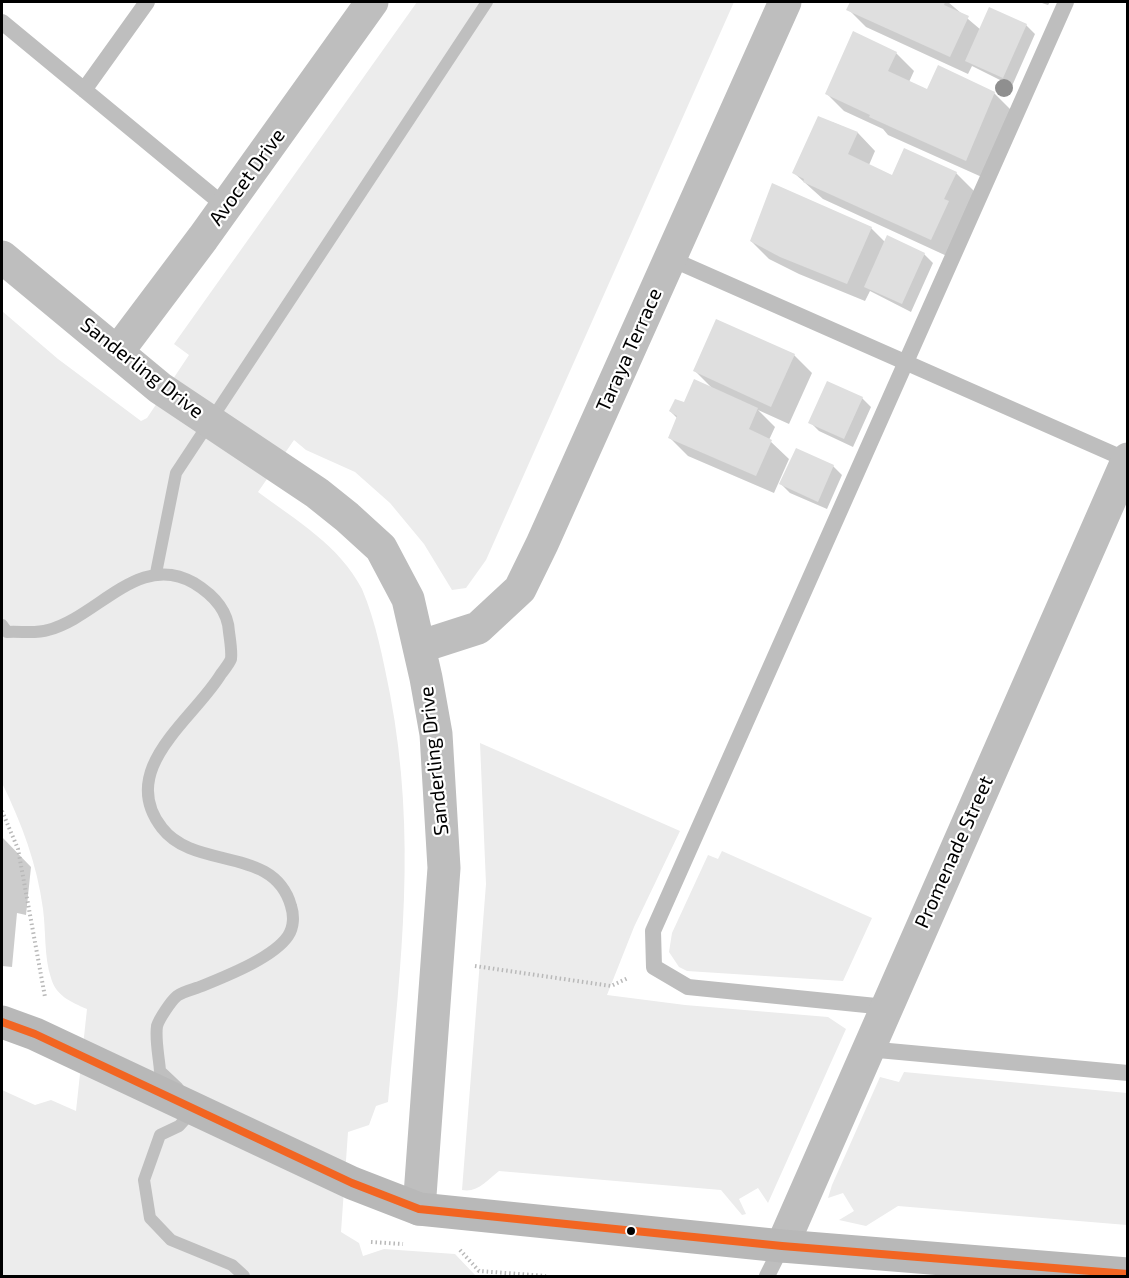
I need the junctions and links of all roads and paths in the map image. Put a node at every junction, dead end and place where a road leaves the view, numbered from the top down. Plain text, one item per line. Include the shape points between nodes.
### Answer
1 (147, 2) edge
2 (372, 2) edge
3 (785, 2) edge
4 (1066, 2) edge
5 (2, 22) edge
6 (84, 90) junction
7 (225, 207) junction
8 (2, 257) edge
9 (669, 258) junction
10 (118, 351) junction
11 (905, 363) junction
12 (1127, 460) edge
13 (419, 647) junction
14 (2, 811) edge
15 (476, 966) dead end
16 (654, 967) junction
17 (886, 1007) junction
18 (41, 1021) junction
19 (2, 1022) edge
20 (867, 1049) junction
21 (1126, 1070) edge
22 (419, 1209) junction
23 (371, 1242) dead end
24 (406, 1244) dead end
25 (782, 1246) junction
26 (458, 1247) dead end
27 (1128, 1275) edge
28 (546, 1276) edge
29 (767, 1276) edge

1 - 6 lane
2 - 7 street, Avocet Drive
3 - 9 street, Taraya Terrace
4 - 11 lane
5 - 6 lane
6 - 7 lane
7 - 10 street, Avocet Drive
8 - 10 street, Sanderling Drive
9 - 11 lane
9 - 13 street, Taraya Terrace via 520,589 478,627
10 - 13 street, Sanderling Drive via 160,388 317,493 381,548 408,599
11 - 12 lane
11 - 16 lane via 653,931
12 - 17 street, Promenade Street
13 - 22 street, Sanderling Drive via 435,734 444,868
14 - 18 path via 18,849
15 - 16 path via 611,986
16 - 17 lane via 688,987
17 - 20 street, Promenade Street
18 - 19 street
18 - 22 street via 352,1183
20 - 21 lane
20 - 25 street, Promenade Street
22 - 25 street
23 - 24 path
25 - 27 street
25 - 29 lane
26 - 28 path via 479,1270

